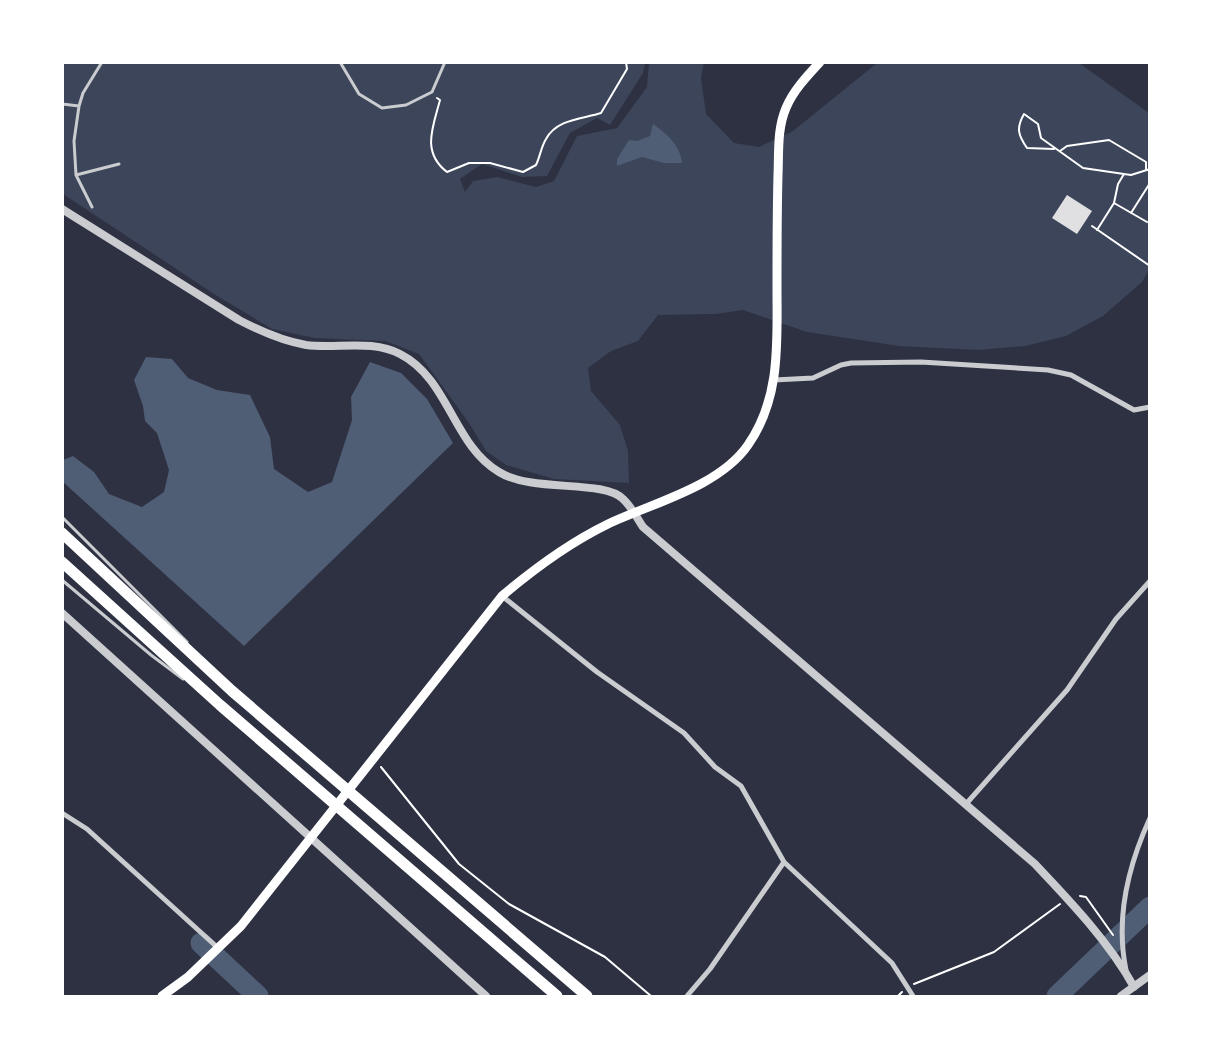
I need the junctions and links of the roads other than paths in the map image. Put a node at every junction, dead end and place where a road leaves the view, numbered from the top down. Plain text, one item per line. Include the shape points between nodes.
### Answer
1 (102, 62) edge
2 (340, 62) edge
3 (445, 62) edge
4 (820, 62) edge
5 (62, 104) edge
6 (79, 106) junction
7 (119, 164) dead end
8 (76, 175) junction
9 (92, 207) dead end
10 (62, 208) edge
11 (774, 380) junction
12 (1150, 407) edge
13 (634, 514) junction
14 (62, 517) edge
15 (62, 533) edge
16 (62, 562) edge
17 (62, 580) edge
18 (1150, 581) edge
19 (502, 596) junction
20 (62, 613) edge
21 (232, 691) junction
22 (220, 705) junction
23 (966, 804) junction
24 (62, 813) edge
25 (1150, 818) edge
26 (310, 836) junction
27 (784, 862) junction
28 (219, 948) junction
29 (1126, 973) junction
30 (1150, 975) edge
31 (1134, 987) junction
32 (162, 996) edge
33 (486, 996) edge
34 (557, 996) edge
35 (588, 996) edge
36 (687, 996) edge
37 (913, 996) edge
38 (1121, 996) edge

1 - 6 lane
2 - 3 lane via 358,94 382,108 406,105 432,92
4 - 11 main road via 786,108 779,133 777,356
5 - 6 lane
6 - 8 lane via 74,141
7 - 8 lane
8 - 9 lane
10 - 13 street via 262,332 305,344 371,346 401,354 430,379 476,451 497,472 526,483 611,492 625,500
11 - 12 street via 813,378 851,363 921,362 1048,370 1071,375 1134,410
11 - 13 main road via 759,428 735,460 708,479
13 - 19 main road via 572,543 536,567
13 - 23 street via 643,527
14 - 21 lane via 100,558 168,621
15 - 21 highway
16 - 22 highway
17 - 22 lane via 151,655
18 - 23 street via 1116,619 1067,690
19 - 26 main road
19 - 27 street via 597,672 684,733 715,767 744,791
20 - 26 street
21 - 35 highway
22 - 34 highway
23 - 29 street via 1035,864 1068,899
24 - 28 street via 87,829
25 - 29 street via 1130,870 1122,906 1120,945
26 - 28 main road via 241,926
26 - 33 street
27 - 36 street via 710,969
27 - 37 street via 892,963
28 - 32 main road
29 - 31 street
30 - 31 street
31 - 38 street

